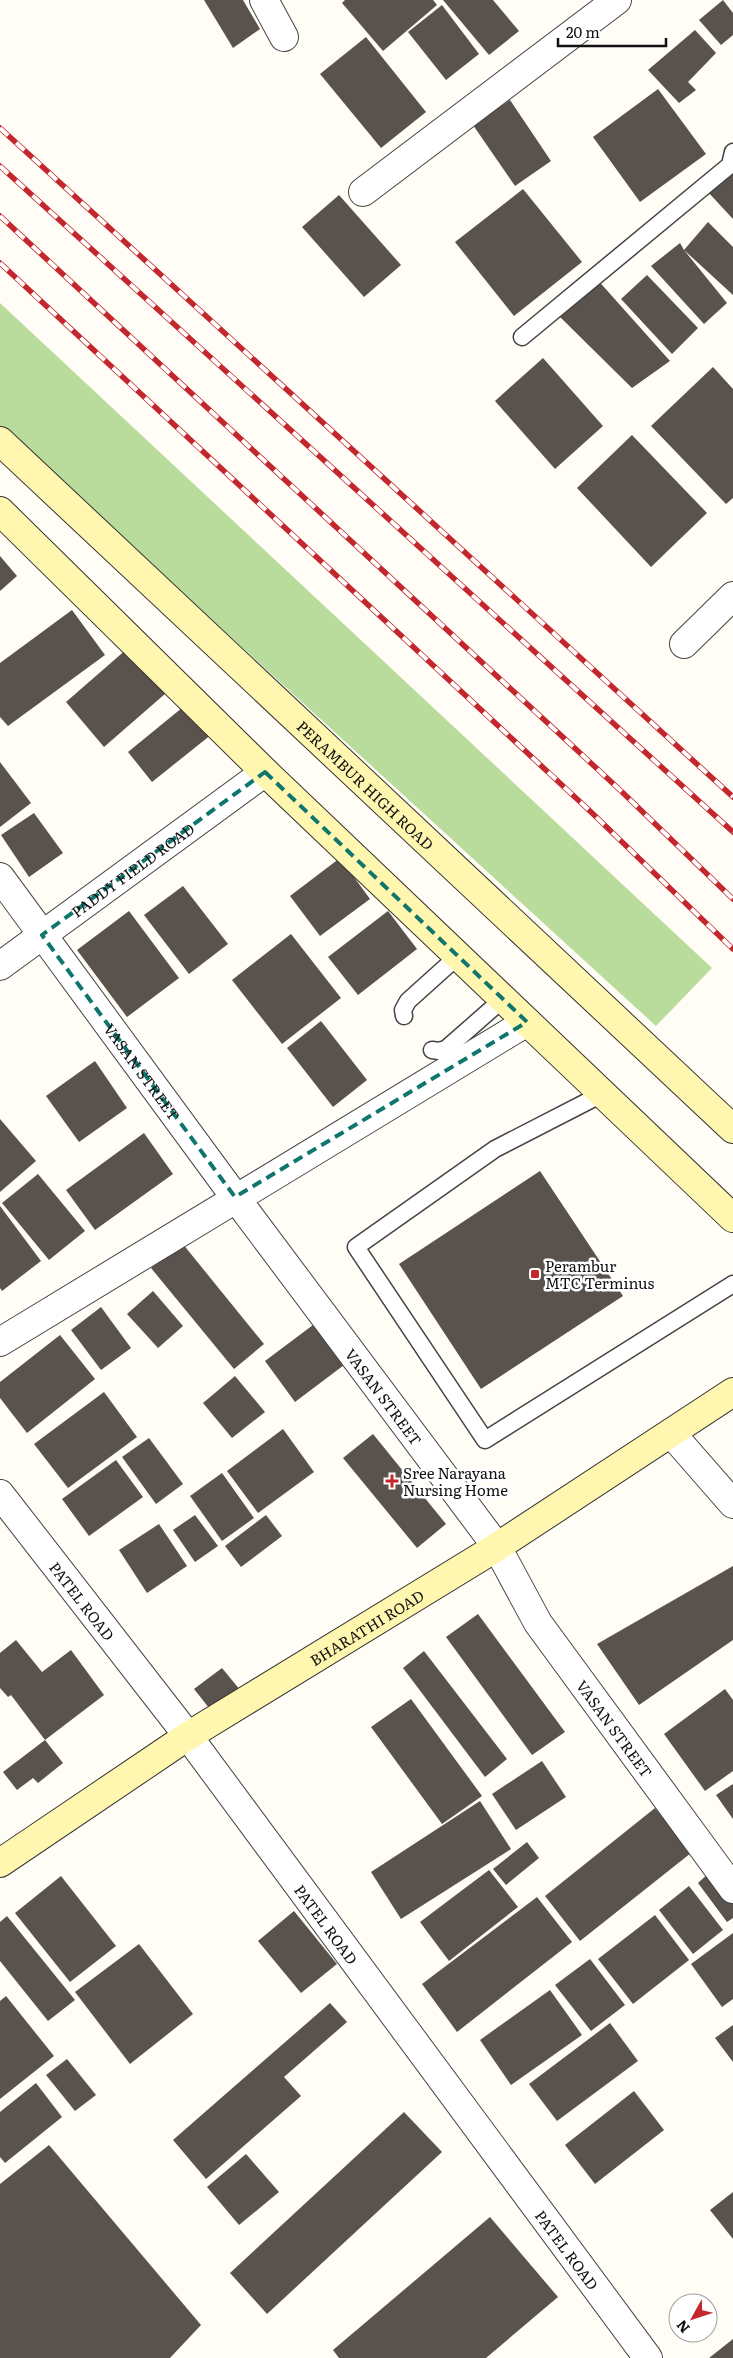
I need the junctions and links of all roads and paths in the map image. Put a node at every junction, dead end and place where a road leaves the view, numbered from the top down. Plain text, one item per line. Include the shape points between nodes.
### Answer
1 (264, 0) edge
2 (617, 0) edge
3 (284, 37) dead end
4 (733, 152) edge
5 (362, 192) dead end
6 (522, 337) dead end
7 (0, 441) edge
8 (0, 511) edge
9 (733, 596) edge
10 (684, 644) dead end
11 (265, 772) junction
12 (0, 877) edge
13 (42, 935) junction
14 (458, 956) junction
15 (0, 966) edge
16 (503, 999) junction
17 (404, 1016) dead end
18 (526, 1022) junction
19 (432, 1050) dead end
20 (602, 1094) junction
21 (733, 1129) edge
22 (236, 1197) junction
23 (733, 1218) edge
24 (733, 1284) edge
25 (0, 1342) edge
26 (733, 1392) edge
27 (671, 1433) junction
28 (0, 1494) edge
29 (733, 1504) edge
30 (497, 1547) junction
31 (188, 1736) junction
32 (0, 1863) edge
33 (733, 1889) edge
34 (648, 2358) edge

1 - 3 street
2 - 5 street
4 - 6 lane via 730,165
7 - 21 main road, PERAMBUR HIGH ROAD
8 - 11 main road
9 - 10 street
11 - 13 street, PADDY FIELD ROAD
11 - 14 main road
12 - 13 street, VASAN STREET
13 - 15 street, PADDY FIELD ROAD
13 - 22 street, VASAN STREET
14 - 16 main road
14 - 17 lane via 408,1001 403,1010
16 - 18 main road
16 - 19 lane via 446,1049
18 - 20 main road
18 - 22 street
20 - 23 main road
20 - 24 lane via 495,1149 356,1247 485,1440
22 - 25 street
22 - 30 street, VASAN STREET
26 - 27 main road, BHARATHI ROAD
27 - 29 street
27 - 30 main road, BHARATHI ROAD
28 - 31 street, PATEL ROAD
30 - 31 main road, BHARATHI ROAD
30 - 33 street, VASAN STREET via 538,1623
31 - 32 main road, BHARATHI ROAD
31 - 34 street, PATEL ROAD

